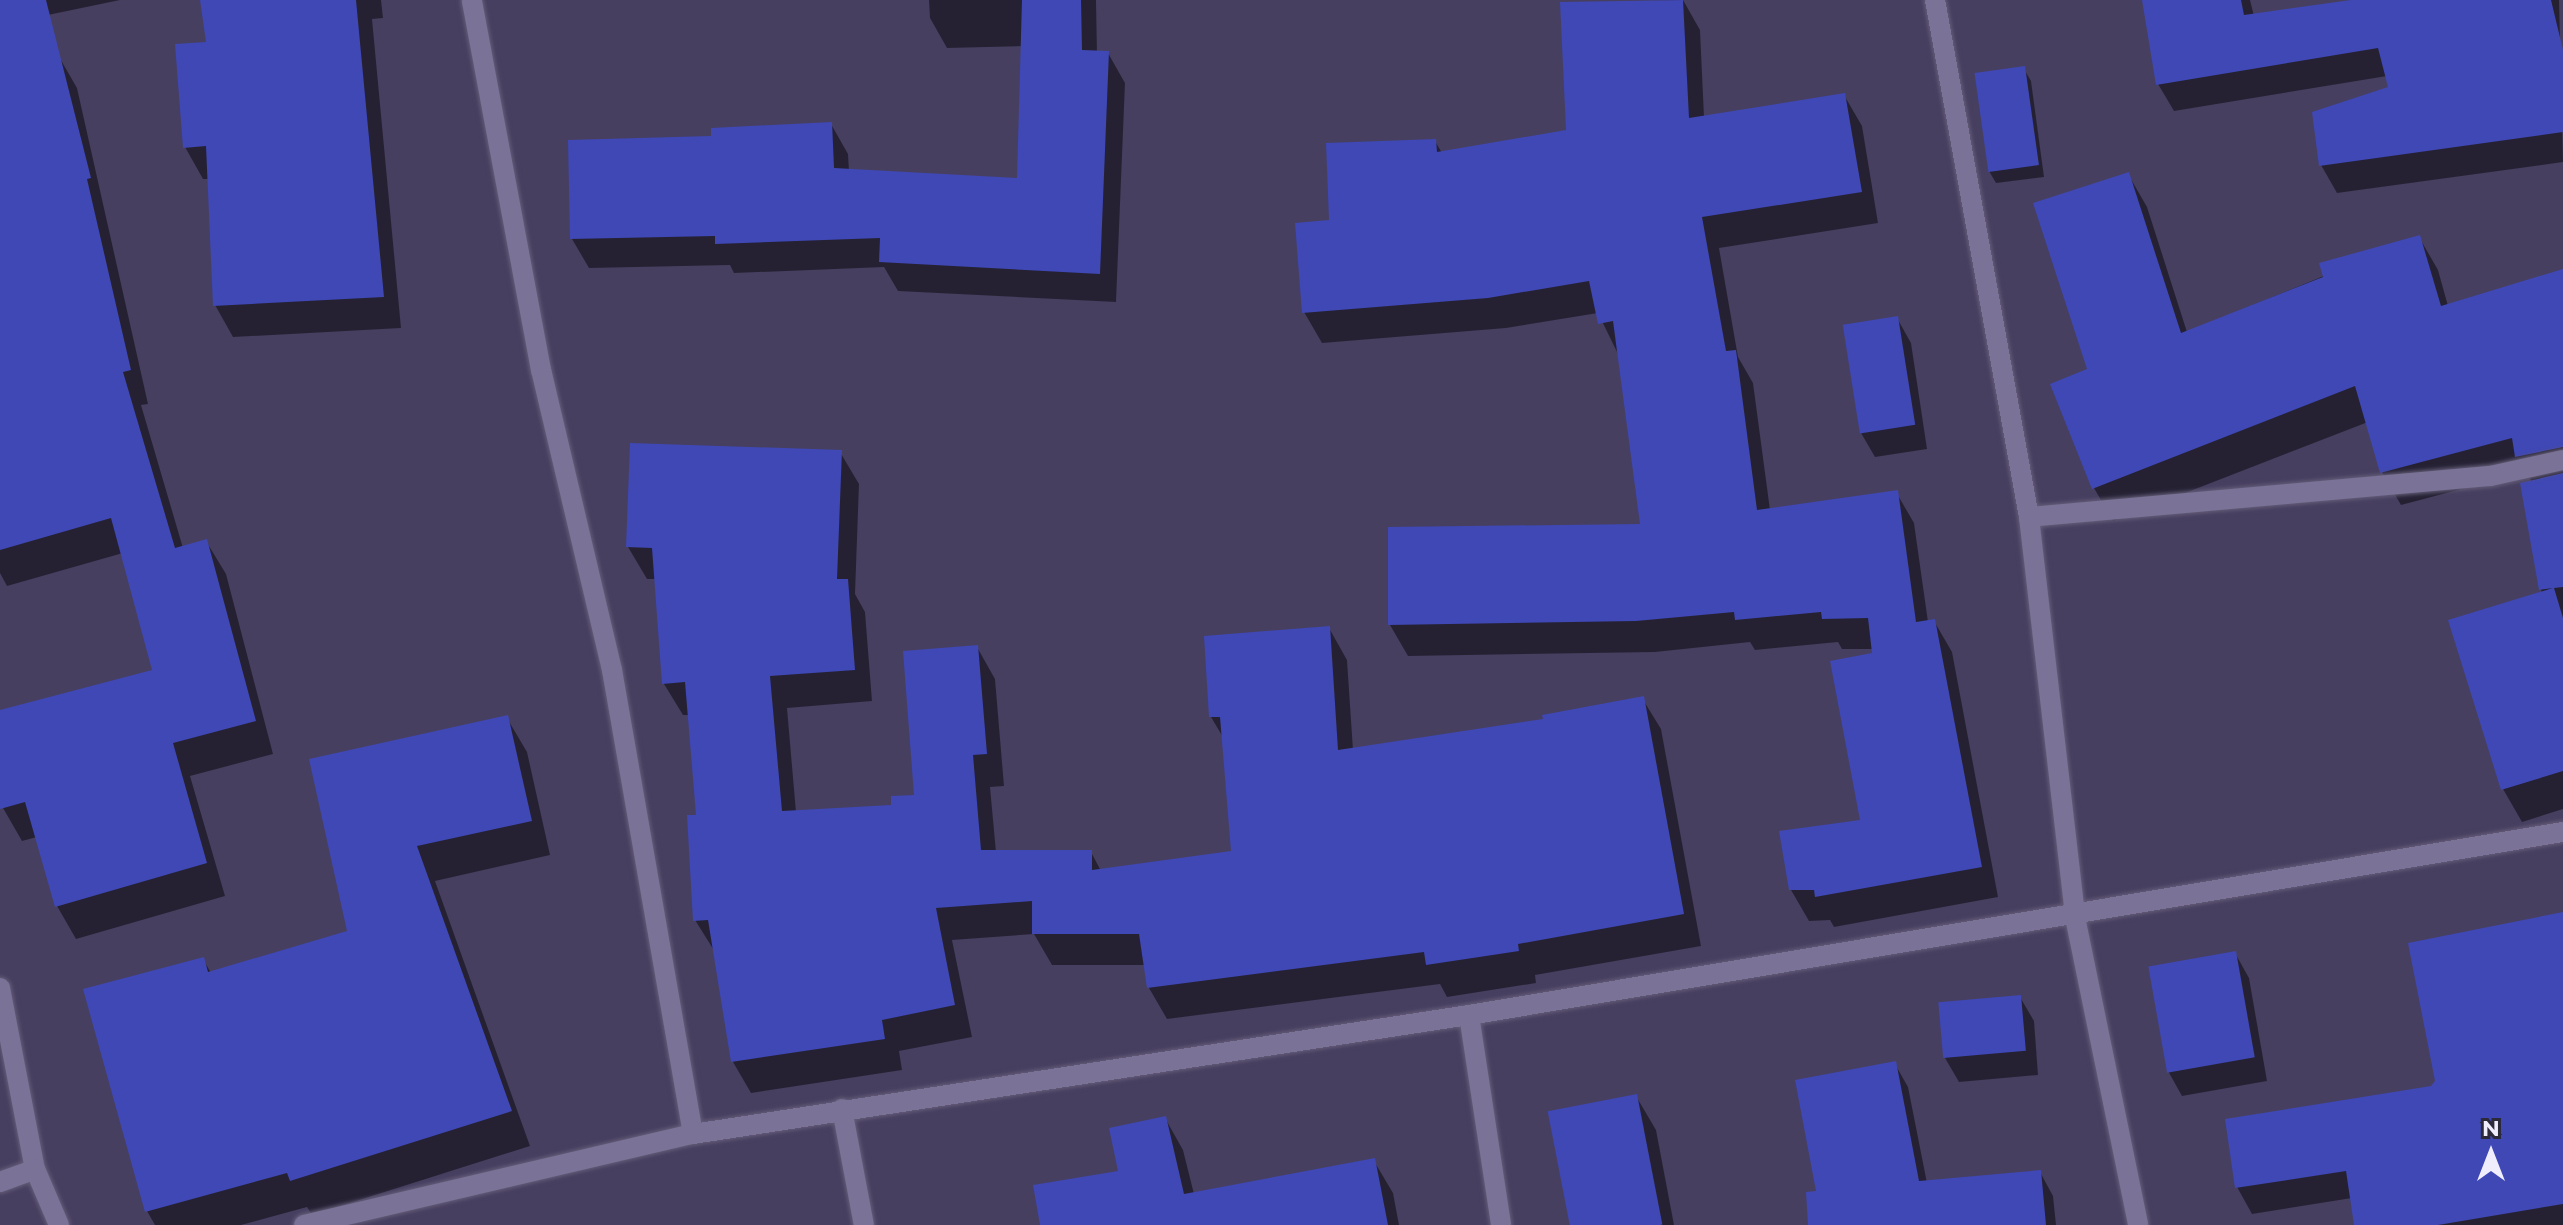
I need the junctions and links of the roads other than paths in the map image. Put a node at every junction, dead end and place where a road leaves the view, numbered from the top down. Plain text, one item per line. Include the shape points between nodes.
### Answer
1 (472, 0) edge
2 (1935, 0) edge
3 (2563, 460) edge
4 (2029, 517) junction
5 (2563, 832) edge
6 (2075, 917) junction
7 (0, 988) edge
8 (1469, 1015) junction
9 (842, 1109) junction
10 (693, 1134) junction
11 (35, 1169) junction
12 (0, 1182) edge
13 (59, 1225) edge
14 (304, 1225) edge
15 (864, 1225) edge
16 (1501, 1225) edge
17 (2138, 1225) edge

1 - 10 street via 541,370 612,670
2 - 4 street
3 - 4 street via 2490,476
4 - 6 street
5 - 6 street
6 - 8 street
6 - 17 street
7 - 11 street
8 - 9 street
8 - 16 street
9 - 10 street
9 - 15 street
10 - 14 street
11 - 12 street
11 - 13 street

